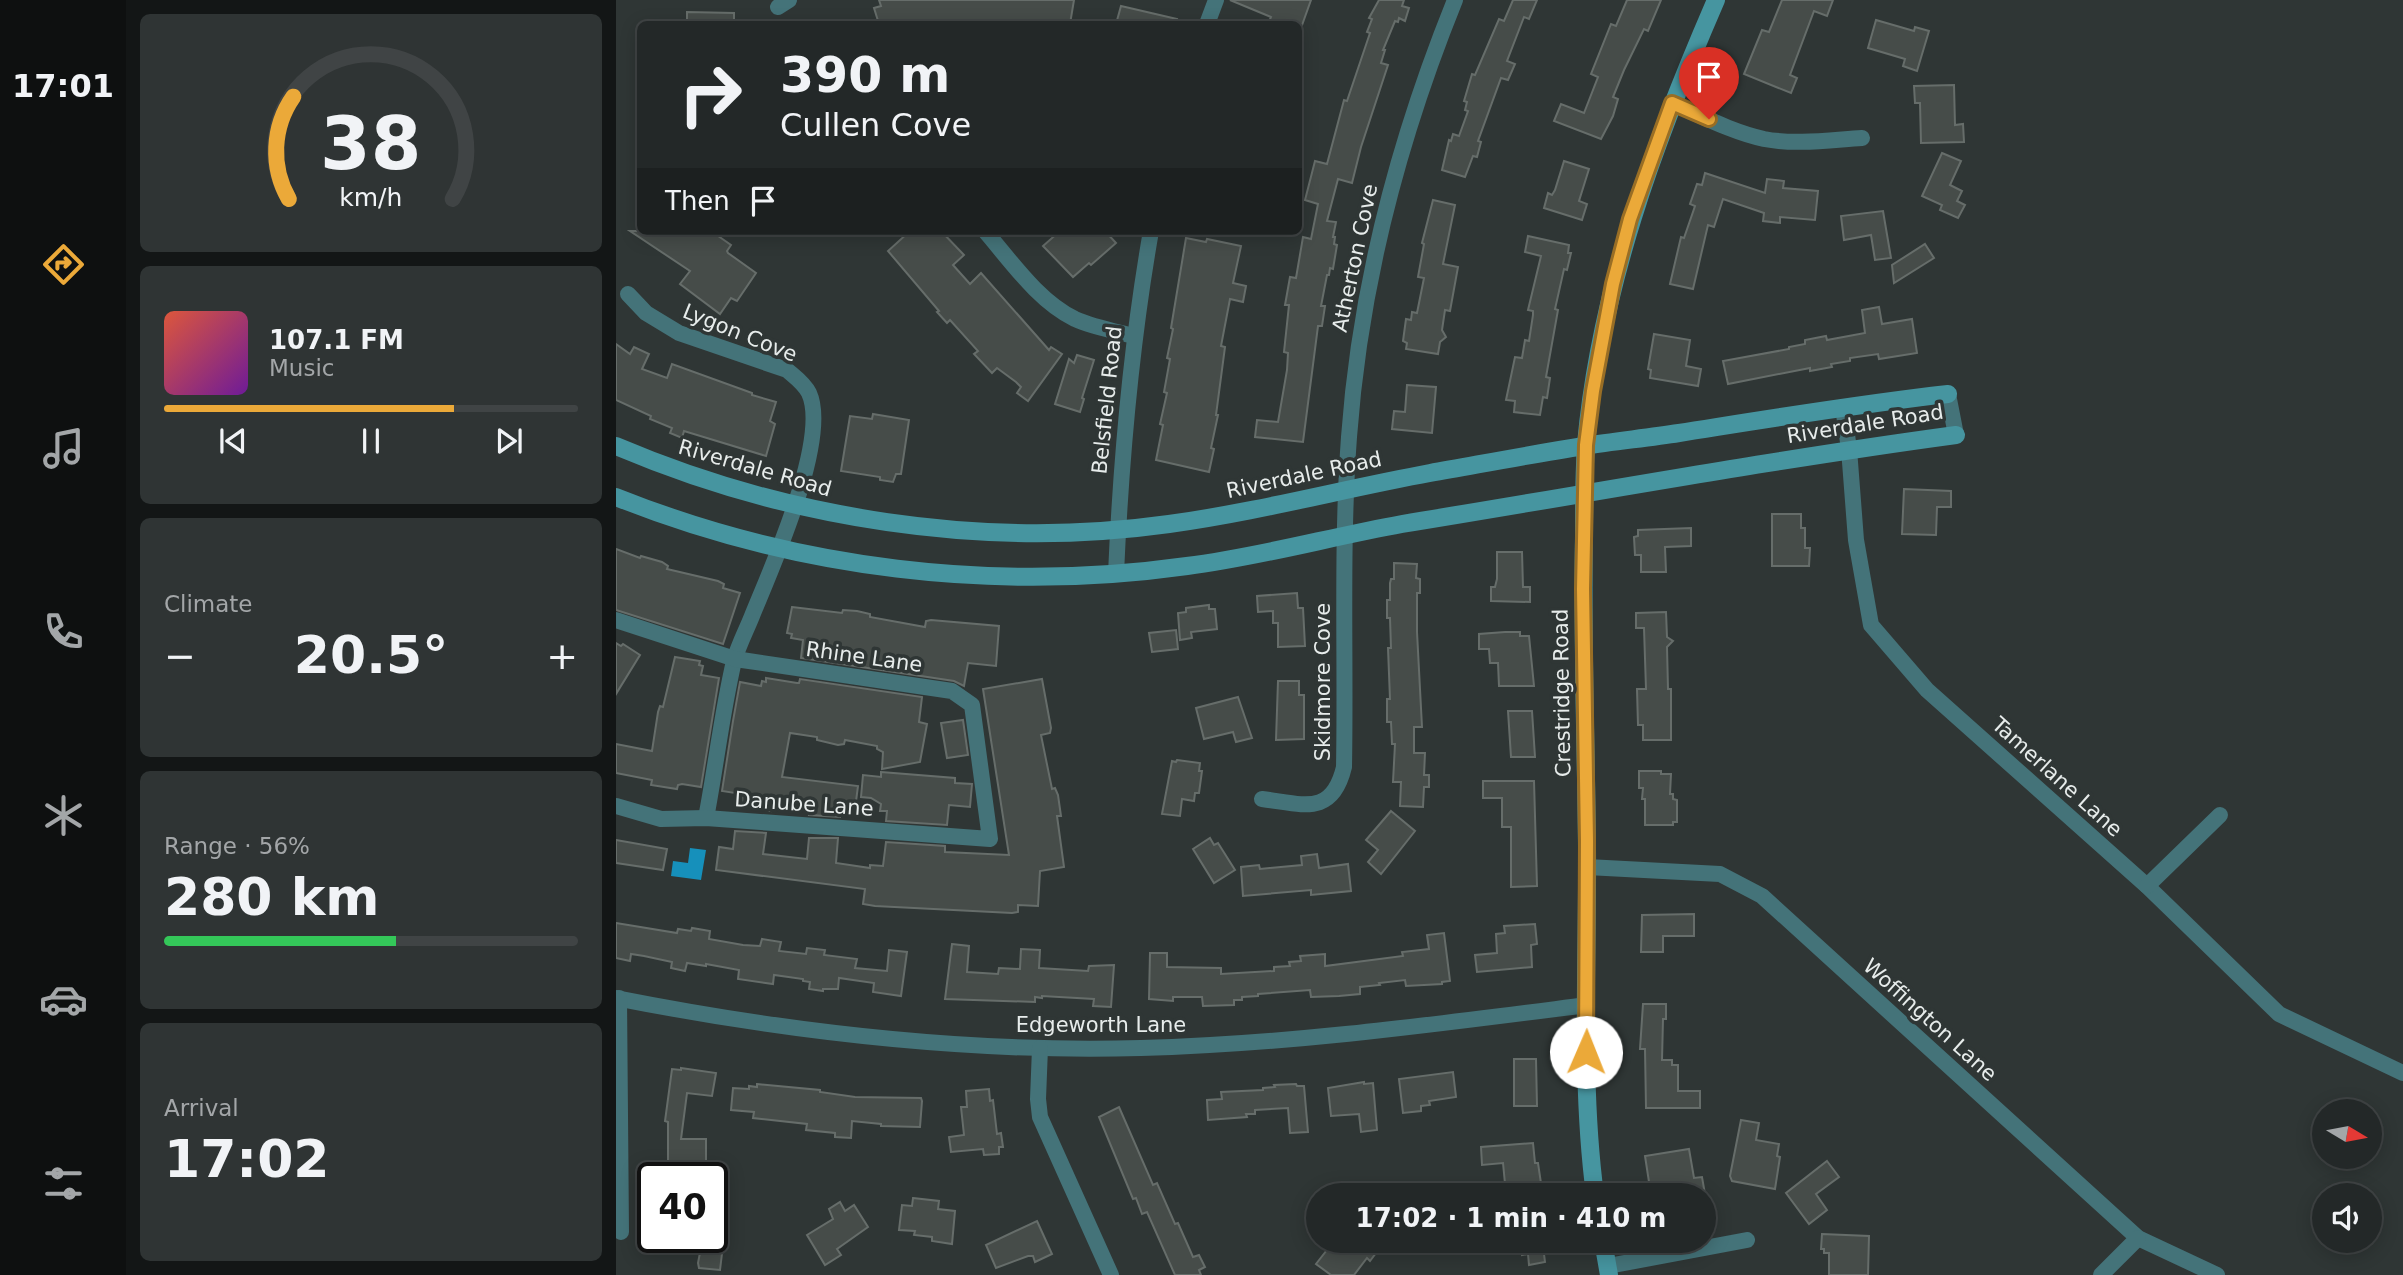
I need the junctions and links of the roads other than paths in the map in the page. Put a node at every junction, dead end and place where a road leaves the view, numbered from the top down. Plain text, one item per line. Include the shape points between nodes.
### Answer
1 (1216, 0) edge
2 (1455, 0) edge
3 (1716, 0) edge
4 (1208, 21) edge
5 (1672, 103) junction
6 (1862, 138) dead end
7 (989, 235) edge
8 (1150, 235) edge
9 (628, 293) dead end
10 (1134, 336) junction
11 (1948, 394) joint
12 (1843, 407) junction
13 (1956, 435) joint
14 (1586, 445) junction
15 (616, 446) edge
16 (1849, 449) junction
17 (1346, 488) junction
18 (1585, 494) junction
19 (616, 497) edge
20 (794, 505) junction
21 (1118, 529) junction
22 (1345, 534) junction
23 (780, 547) junction
24 (1116, 574) junction
25 (616, 620) edge
26 (735, 659) junction
27 (1262, 799) dead end
28 (616, 806) edge
29 (2220, 815) dead end
30 (706, 818) junction
31 (990, 839) joint
32 (1587, 867) junction
33 (2147, 886) junction
34 (618, 998) edge
35 (1587, 1005) junction
36 (1040, 1048) junction
37 (2403, 1073) edge
38 (1593, 1183) edge
39 (621, 1232) dead end
40 (2138, 1238) junction
41 (1747, 1240) dead end
42 (1608, 1270) edge
43 (1107, 1274) edge
44 (2101, 1275) edge
45 (2217, 1275) edge

1 - 4 street
2 - 17 street, Atherton Cove via 1409,121 1374,253 1355,371
3 - 5 street, Crestridge Road
5 - 6 street via 1766,139
5 - 14 street, Crestridge Road via 1630,219 1613,284
7 - 10 street via 1060,310
8 - 10 street, Belsfield Road
9 - 20 street, Lygon Cove via 660,324 770,363 799,380 813,410 814,431
10 - 21 street, Belsfield Road
11 - 12 street, Riverdale Road
11 - 13 street, Riverdale Road
12 - 14 street, Riverdale Road
12 - 16 street, Tamerlane Lane
13 - 16 street, Riverdale Road
14 - 17 street, Riverdale Road
14 - 18 street, Crestridge Road
15 - 20 street, Riverdale Road via 700,479
16 - 18 street, Riverdale Road
16 - 33 street, Tamerlane Lane via 1856,540 1871,625 1927,691
17 - 21 street, Riverdale Road via 1206,518
17 - 22 street, Atherton Cove
18 - 22 street, Riverdale Road
18 - 32 street, Crestridge Road
19 - 23 street, Riverdale Road via 679,520
20 - 21 street, Riverdale Road via 862,519 959,529
20 - 23 street, Lygon Cove
21 - 24 street, Belsfield Road
22 - 24 street, Riverdale Road via 1189,566
22 - 27 street, Skidmore Cove via 1345,759 1341,781 1335,793 1315,804
23 - 24 street, Riverdale Road via 854,563 942,574
23 - 26 street, Lygon Cove
25 - 26 street, Rhine Lane
26 - 30 street, Lygon Cove
26 - 31 street, Rhine Lane via 952,691 972,705
28 - 30 street, Danube Lane via 661,819
29 - 33 street
30 - 31 street, Danube Lane
32 - 35 street, Crestridge Road
32 - 40 street, Woffington Lane via 1720,874 1762,896
33 - 37 street, Tamerlane Lane via 2279,1014
34 - 36 street, Edgeworth Lane via 785,1027
34 - 39 street
35 - 36 street, Edgeworth Lane via 1305,1039
35 - 38 street, Crestridge Road via 1588,1141
36 - 43 street via 1040,1117
40 - 44 street
40 - 45 street, Woffington Lane
41 - 42 street

